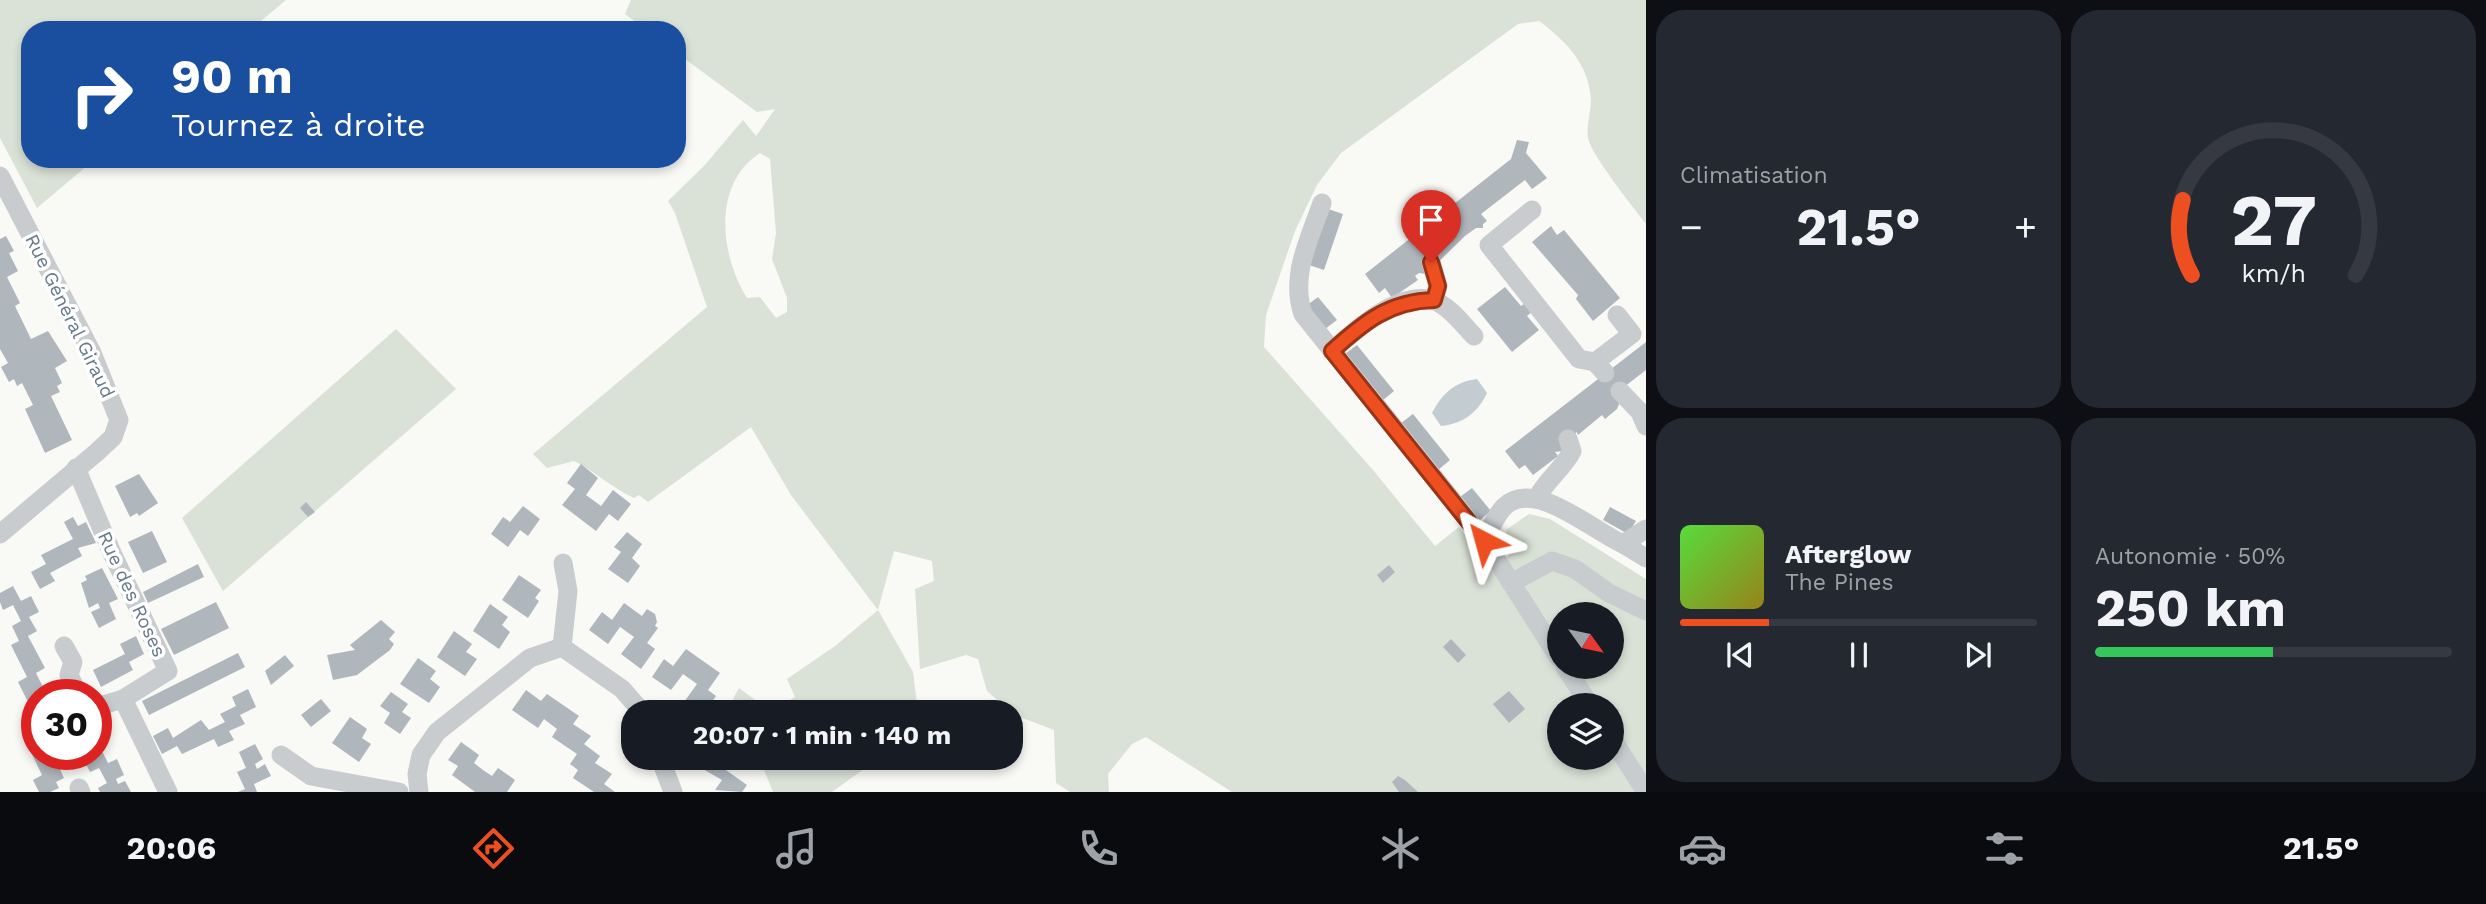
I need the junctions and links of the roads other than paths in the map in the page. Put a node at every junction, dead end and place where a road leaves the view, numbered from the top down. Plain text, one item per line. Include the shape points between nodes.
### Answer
1 (0, 176) edge
2 (1322, 203) dead end
3 (1532, 210) dead end
4 (1431, 262) dead end
5 (1434, 300) junction
6 (1617, 315) dead end
7 (1474, 336) dead end
8 (1332, 351) junction
9 (1620, 391) dead end
10 (1646, 426) edge
11 (1568, 439) dead end
12 (76, 468) junction
13 (1536, 498) junction
14 (1646, 529) edge
15 (0, 534) edge
16 (1484, 541) junction
17 (1623, 544) junction
18 (1646, 558) edge
19 (563, 563) dead end
20 (1511, 583) junction
21 (1646, 611) edge
22 (1547, 640) edge
23 (64, 646) dead end
24 (562, 646) junction
25 (71, 679) edge
26 (123, 699) junction
27 (632, 700) edge
28 (112, 702) edge
29 (281, 755) dead end
30 (1624, 758) edge
31 (665, 770) edge
32 (168, 792) edge
33 (412, 792) edge
34 (673, 792) edge
35 (1646, 792) edge

1 - 12 street, Rue Général Giraud via 92,353 119,420 113,437
2 - 8 street via 1297,275 1297,297 1303,314
3 - 6 street via 1489,245 1579,359 1600,368 1632,334
4 - 5 street via 1438,286
5 - 7 street
5 - 8 street via 1387,308
8 - 16 street
9 - 10 street via 1640,412
11 - 13 street via 1573,451
12 - 15 street, Rue Général Giraud
12 - 26 street, Rue des Roses via 168,671
13 - 16 street via 1509,502
13 - 17 street
14 - 17 street
16 - 20 street
17 - 18 street
19 - 24 street via 568,591
20 - 21 street via 1552,561 1575,569
20 - 22 street
23 - 25 street via 73,662
24 - 27 street
24 - 33 street via 530,658 437,732 421,755
26 - 28 street, Rue des Roses
26 - 32 street
29 - 33 street via 311,776
30 - 35 street
31 - 34 street

